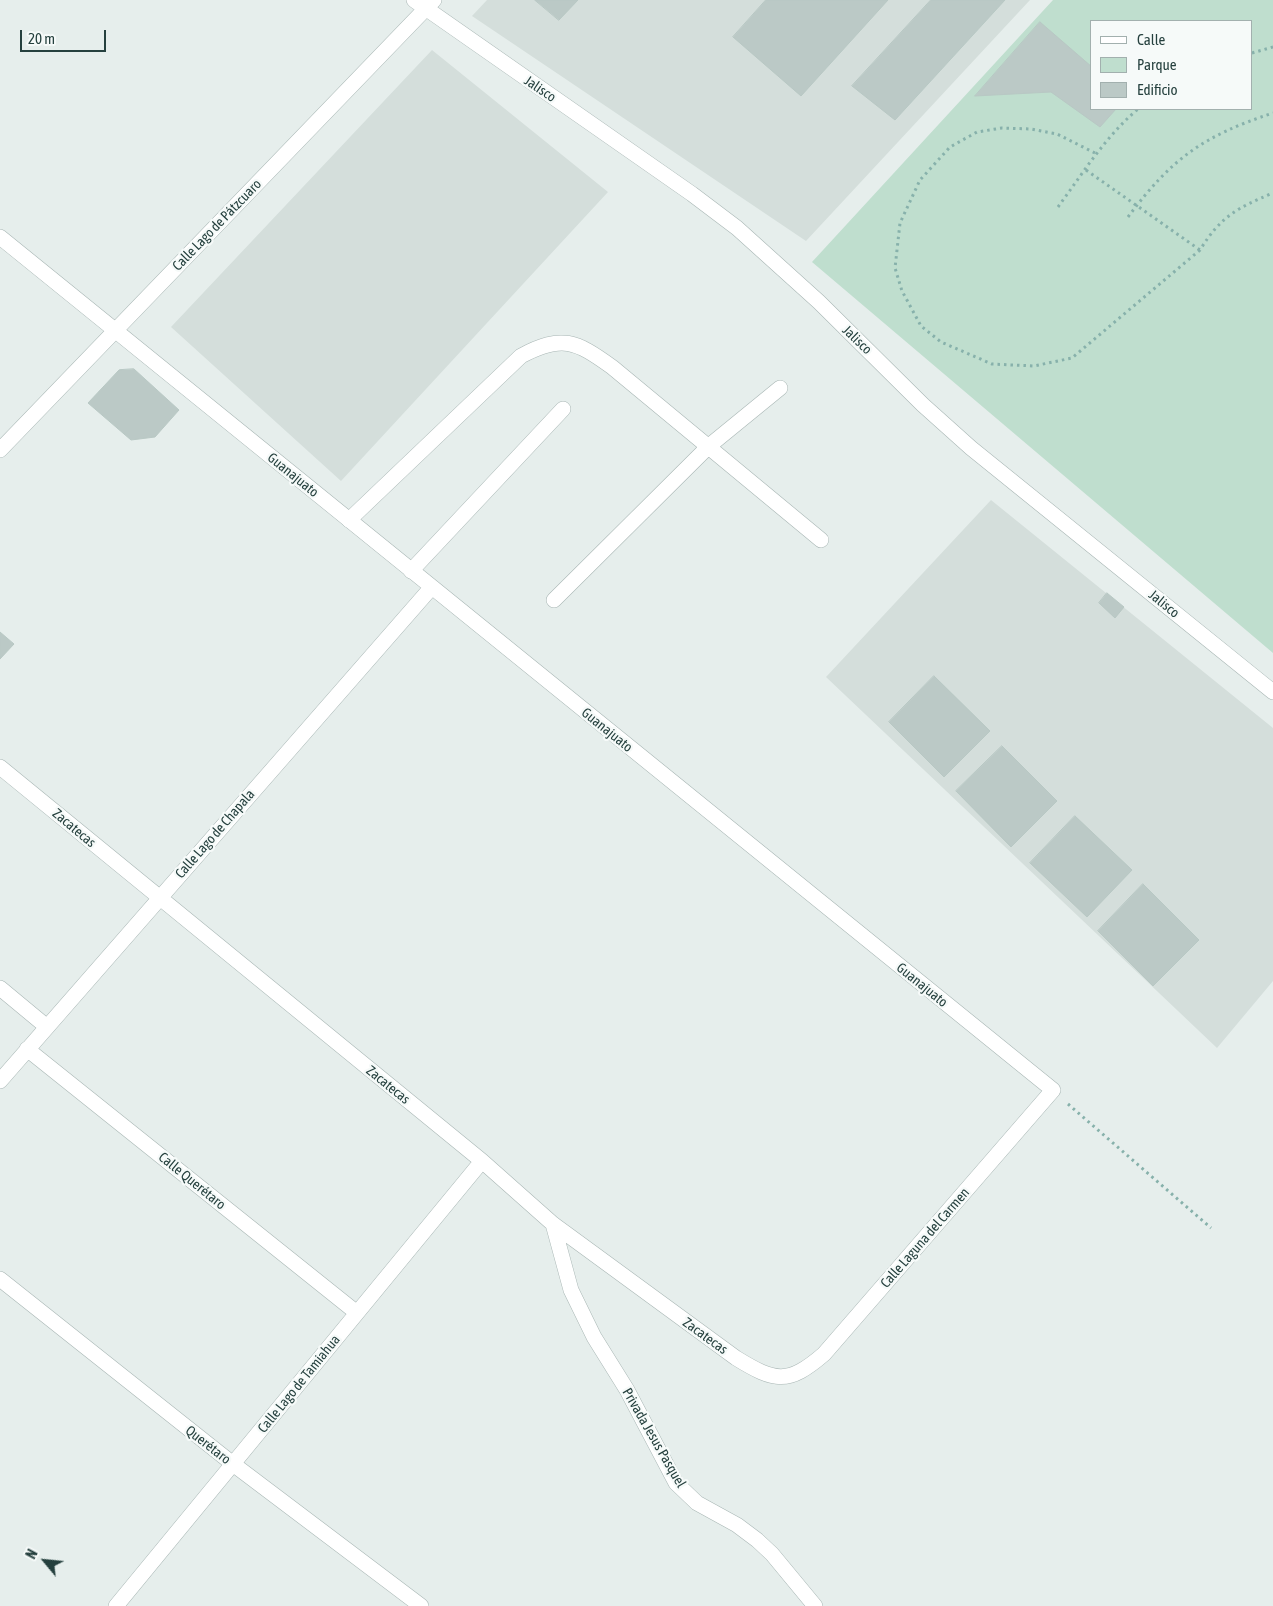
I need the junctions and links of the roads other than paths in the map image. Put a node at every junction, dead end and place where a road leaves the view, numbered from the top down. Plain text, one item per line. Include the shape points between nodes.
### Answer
1 (424, 3) edge
2 (0, 237) edge
3 (116, 330) junction
4 (780, 388) dead end
5 (563, 409) dead end
6 (709, 446) junction
7 (0, 450) edge
8 (349, 520) junction
9 (821, 540) dead end
10 (411, 571) junction
11 (431, 588) junction
12 (554, 600) dead end
13 (1273, 692) edge
14 (0, 767) edge
15 (159, 898) junction
16 (0, 988) edge
17 (47, 1027) junction
18 (27, 1050) junction
19 (0, 1081) edge
20 (1053, 1090) joint
21 (482, 1162) junction
22 (553, 1224) junction
23 (0, 1279) edge
24 (357, 1313) junction
25 (790, 1377) joint
26 (232, 1464) junction
27 (116, 1606) edge
28 (420, 1606) edge
29 (815, 1606) edge

1 - 3 street, Calle Lago de Pátzcuaro
1 - 13 street, Jalisco via 737,228 971,448
2 - 3 street, Guanajuato
3 - 7 street, Calle Lago de Pátzcuaro
3 - 8 street, Guanajuato
4 - 6 street
5 - 10 street
6 - 8 street via 581,346 562,342 544,344 521,356 500,374
6 - 9 street
6 - 12 street
8 - 10 street, Guanajuato
10 - 11 street, Guanajuato
11 - 15 street, Calle Lago de Chapala
11 - 20 street, Guanajuato
14 - 15 street, Zacatecas
15 - 17 street, Calle Lago de Chapala
15 - 21 street, Zacatecas
16 - 17 street
17 - 18 street, Calle Lago de Chapala
18 - 19 street, Calle Lago de Chapala
18 - 24 street, Calle Querétaro
20 - 25 street, Calle Laguna del Carmen via 839,1338 804,1371
21 - 22 street, Zacatecas
21 - 24 street, Calle Lago de Tamiahua
22 - 25 street, Zacatecas via 753,1369 772,1376
22 - 29 street, Privada Jesus Pasquel via 571,1290 676,1483 697,1503 737,1525 762,1545
23 - 26 street, Querétaro
24 - 26 street, Calle Lago de Tamiahua
26 - 27 street, Calle Lago de Tamiahua
26 - 28 street, Querétaro

